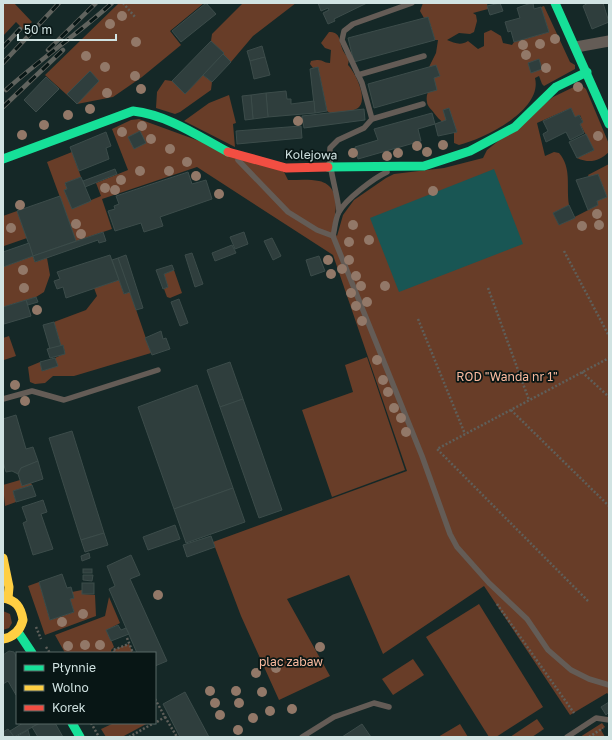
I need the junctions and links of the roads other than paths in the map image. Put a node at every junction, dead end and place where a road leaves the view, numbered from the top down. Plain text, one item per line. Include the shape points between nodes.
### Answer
1 (412, 3) edge
2 (555, 3) edge
3 (609, 41) edge
4 (576, 47) junction
5 (424, 56) dead end
6 (587, 72) junction
7 (358, 75) junction
8 (423, 104) dead end
9 (372, 119) junction
10 (609, 124) edge
11 (230, 153) junction
12 (3, 159) edge
13 (398, 167) junction
14 (329, 168) junction
15 (339, 211) junction
16 (333, 236) junction
17 (158, 370) dead end
18 (3, 399) edge
19 (3, 558) edge
20 (6, 598) edge
21 (18, 632) junction
22 (3, 639) edge
23 (31, 652) edge
24 (609, 686) edge
25 (389, 707) dead end
26 (609, 720) edge
27 (73, 724) edge
28 (80, 737) edge
29 (302, 737) edge
30 (567, 737) edge

1 - 7 lane via 353,24 344,31 342,40
2 - 4 street
3 - 4 street
4 - 6 street
5 - 7 lane
6 - 10 street
6 - 13 street, Kolejowa via 556,87 515,127 470,151 424,166
7 - 9 lane
8 - 9 lane
9 - 14 lane via 364,128 333,144 330,148
11 - 12 street, Kolejowa via 167,119 133,111
11 - 14 street, Kolejowa via 286,168
11 - 16 lane via 288,212 317,230
13 - 14 street, Kolejowa
13 - 15 lane via 374,179
14 - 15 lane
15 - 16 lane
16 - 24 lane via 457,547 489,583 528,619 548,650 571,670
17 - 18 lane via 64,400 32,391
19 - 20 street via 9,587
20 - 21 street via 15,601 23,613 24,620
21 - 22 street
21 - 23 street
25 - 29 lane via 374,703 334,717
26 - 30 lane via 596,718
27 - 28 street

